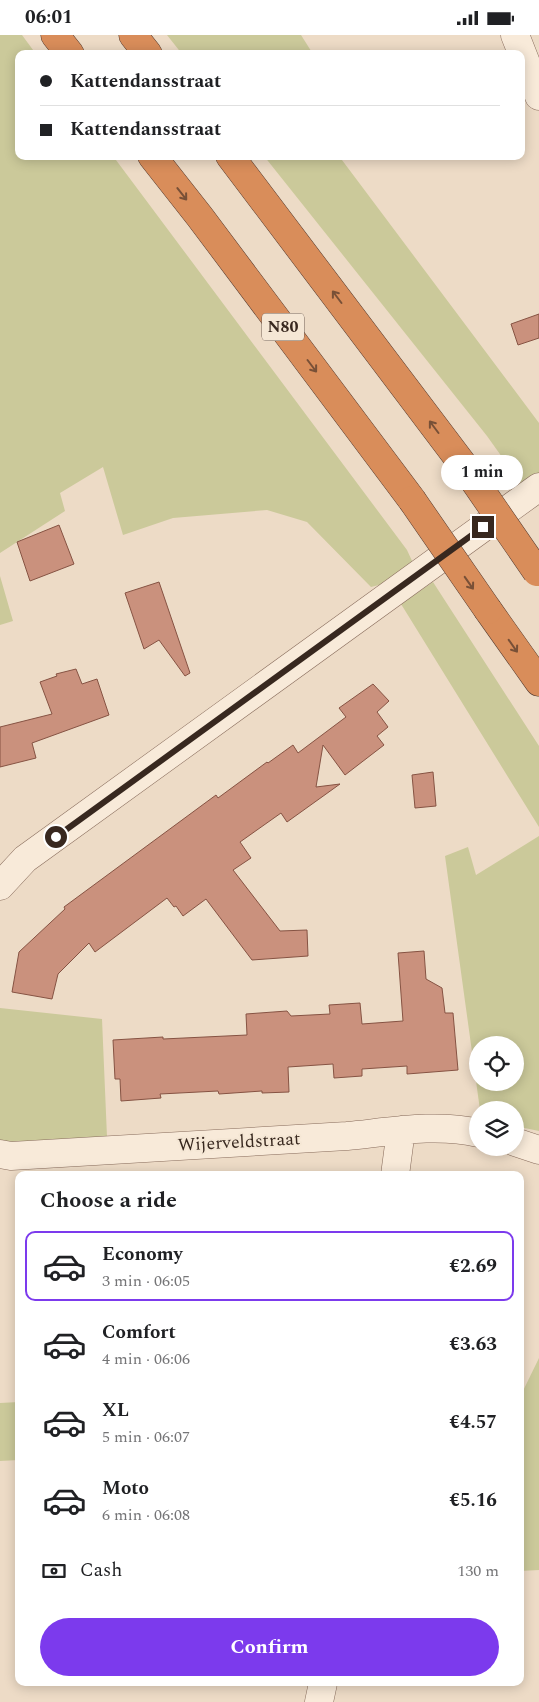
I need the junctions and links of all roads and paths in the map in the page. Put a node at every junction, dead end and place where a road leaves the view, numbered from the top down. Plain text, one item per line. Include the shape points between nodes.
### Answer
1 (56, 35) edge
2 (133, 35) edge
3 (515, 35) edge
4 (67, 50) edge
5 (145, 50) edge
6 (521, 50) edge
7 (525, 60) edge
8 (539, 96) edge
9 (155, 160) edge
10 (233, 160) edge
11 (539, 487) edge
12 (538, 573) edge
13 (539, 682) edge
14 (0, 886) edge
15 (401, 1130) junction
16 (469, 1131) edge
17 (524, 1145) edge
18 (539, 1149) edge
19 (0, 1154) edge
20 (396, 1171) edge
21 (323, 1686) edge
22 (319, 1702) edge

1 - 4 highway
2 - 5 highway
3 - 6 street
7 - 8 street
9 -> 13 highway, N80, bridge via 412,500
12 -> 10 highway, bridge via 464,466
11 - 14 street via 26,859
15 - 16 street, Wijerveldstraat
15 - 19 street, Wijerveldstraat via 347,1136 11,1156
15 - 20 street
17 - 18 street
21 - 22 street

